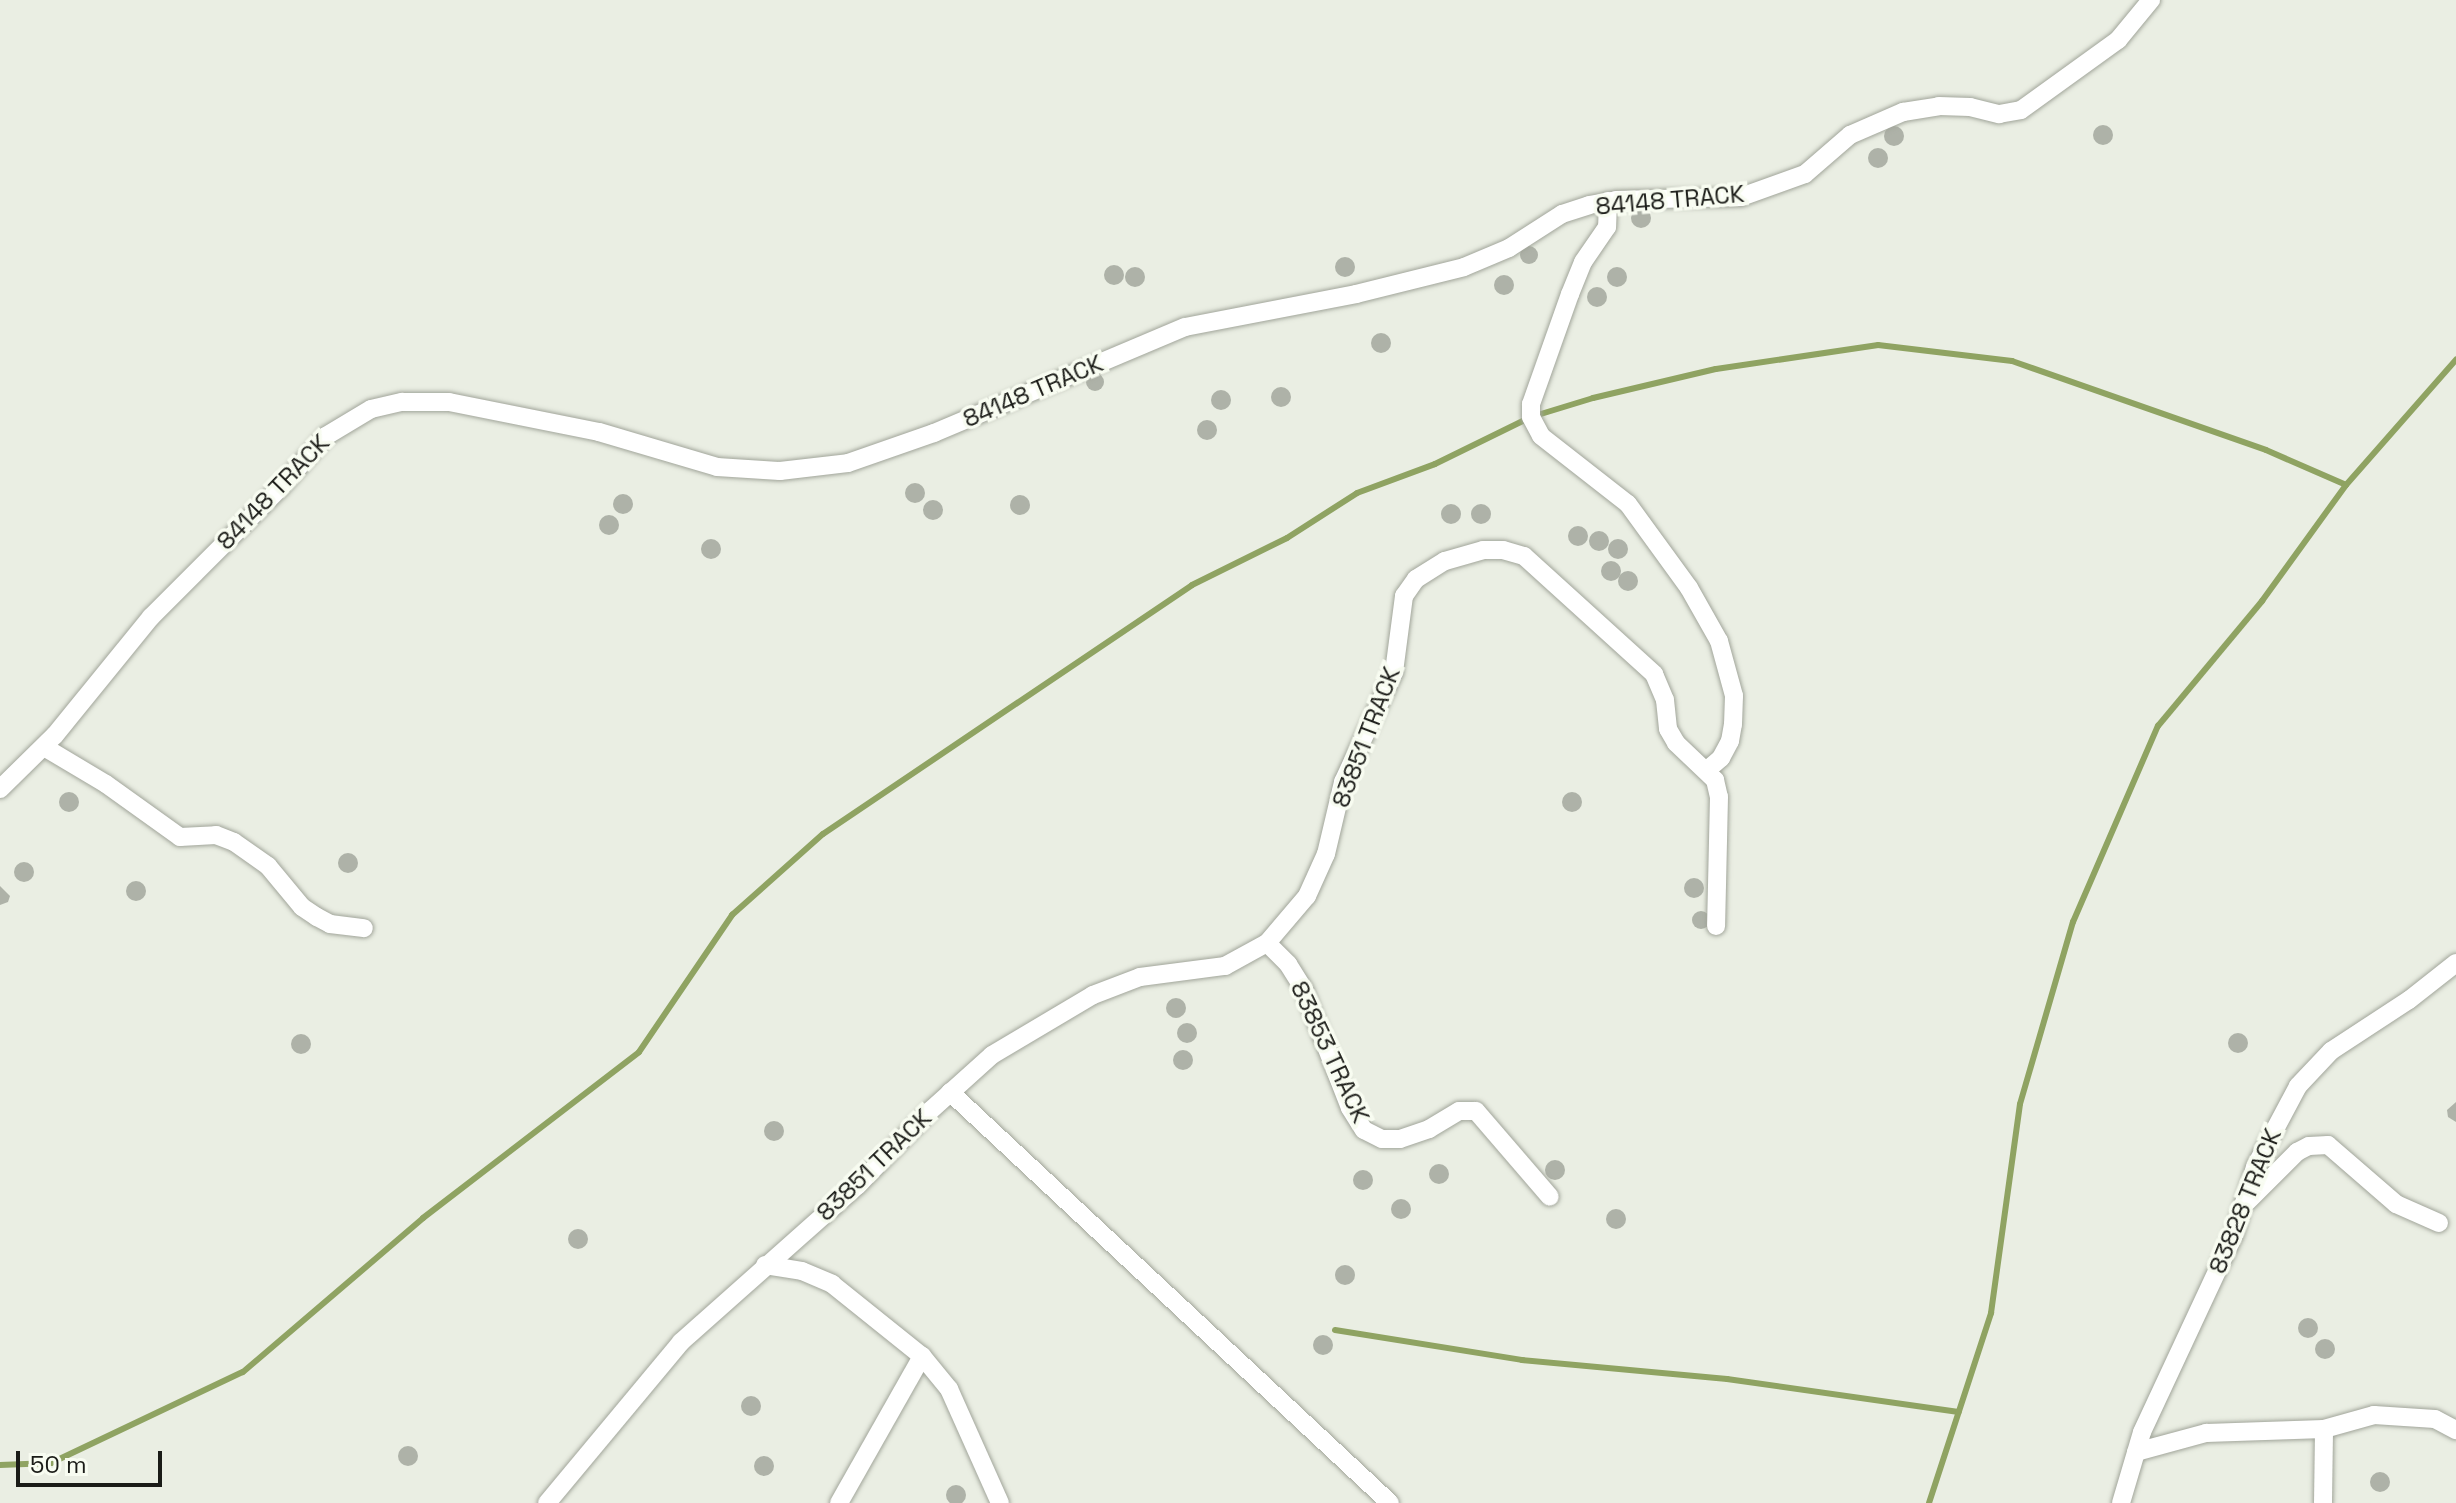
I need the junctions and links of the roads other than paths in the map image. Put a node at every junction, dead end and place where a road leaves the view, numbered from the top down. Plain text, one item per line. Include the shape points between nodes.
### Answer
1 (2151, 0) edge
2 (1608, 201) junction
3 (44, 747) junction
4 (1707, 770) junction
5 (0, 789) edge
6 (1716, 926) dead end
7 (364, 928) dead end
8 (1267, 943) junction
9 (2456, 963) edge
10 (950, 1092) junction
11 (1550, 1197) dead end
12 (2242, 1207) junction
13 (2439, 1223) dead end
14 (765, 1265) junction
15 (922, 1356) junction
16 (2324, 1429) junction
17 (2456, 1430) edge
18 (2136, 1452) junction
19 (547, 1503) edge
20 (839, 1503) edge
21 (1000, 1503) edge
22 (1390, 1503) edge
23 (2121, 1503) edge
24 (2323, 1503) edge

1 - 2 street, 84148 TRACK via 2118,40 2021,110 1999,114 1939,106 1903,112 1850,135 1805,174 1741,197
2 - 3 street, 84148 TRACK via 1562,214 1509,248 1464,267 1185,327 934,433 821,468 717,467 599,432 449,402 402,402 371,409 326,436 151,617
2 - 4 street via 1607,227 1583,262 1570,294 1531,417 1541,436 1628,504 1689,588 1719,641 1734,696 1733,724 1721,758
3 - 5 street, 84148 TRACK
3 - 7 street via 180,837 216,835 234,842 268,866 317,917
4 - 6 street via 1719,797
4 - 8 street, 83851 TRACK via 1668,729 1665,700 1654,674 1524,556 1483,550 1445,561 1416,579 1404,596 1394,672 1343,782 1326,854 1307,896
8 - 10 street, 83851 TRACK via 1225,966 1140,977 1093,995 992,1055
8 - 11 street, 83853 TRACK via 1304,990 1350,1108 1364,1130 1382,1139 1400,1139 1459,1111 1476,1111
9 - 12 street, 83828 TRACK via 2316,1066 2298,1086 2268,1138
10 - 14 street, 83851 TRACK via 857,1186
10 - 22 street
12 - 13 street via 2297,1152 2328,1145 2396,1204
12 - 18 street, 83828 TRACK
14 - 15 street via 802,1271 832,1284
14 - 19 street, 83851 TRACK via 681,1342
15 - 20 street
15 - 21 street via 949,1389
16 - 17 street via 2356,1418 2412,1415
16 - 18 street via 2206,1433
16 - 24 street
18 - 23 street, 83828 TRACK

